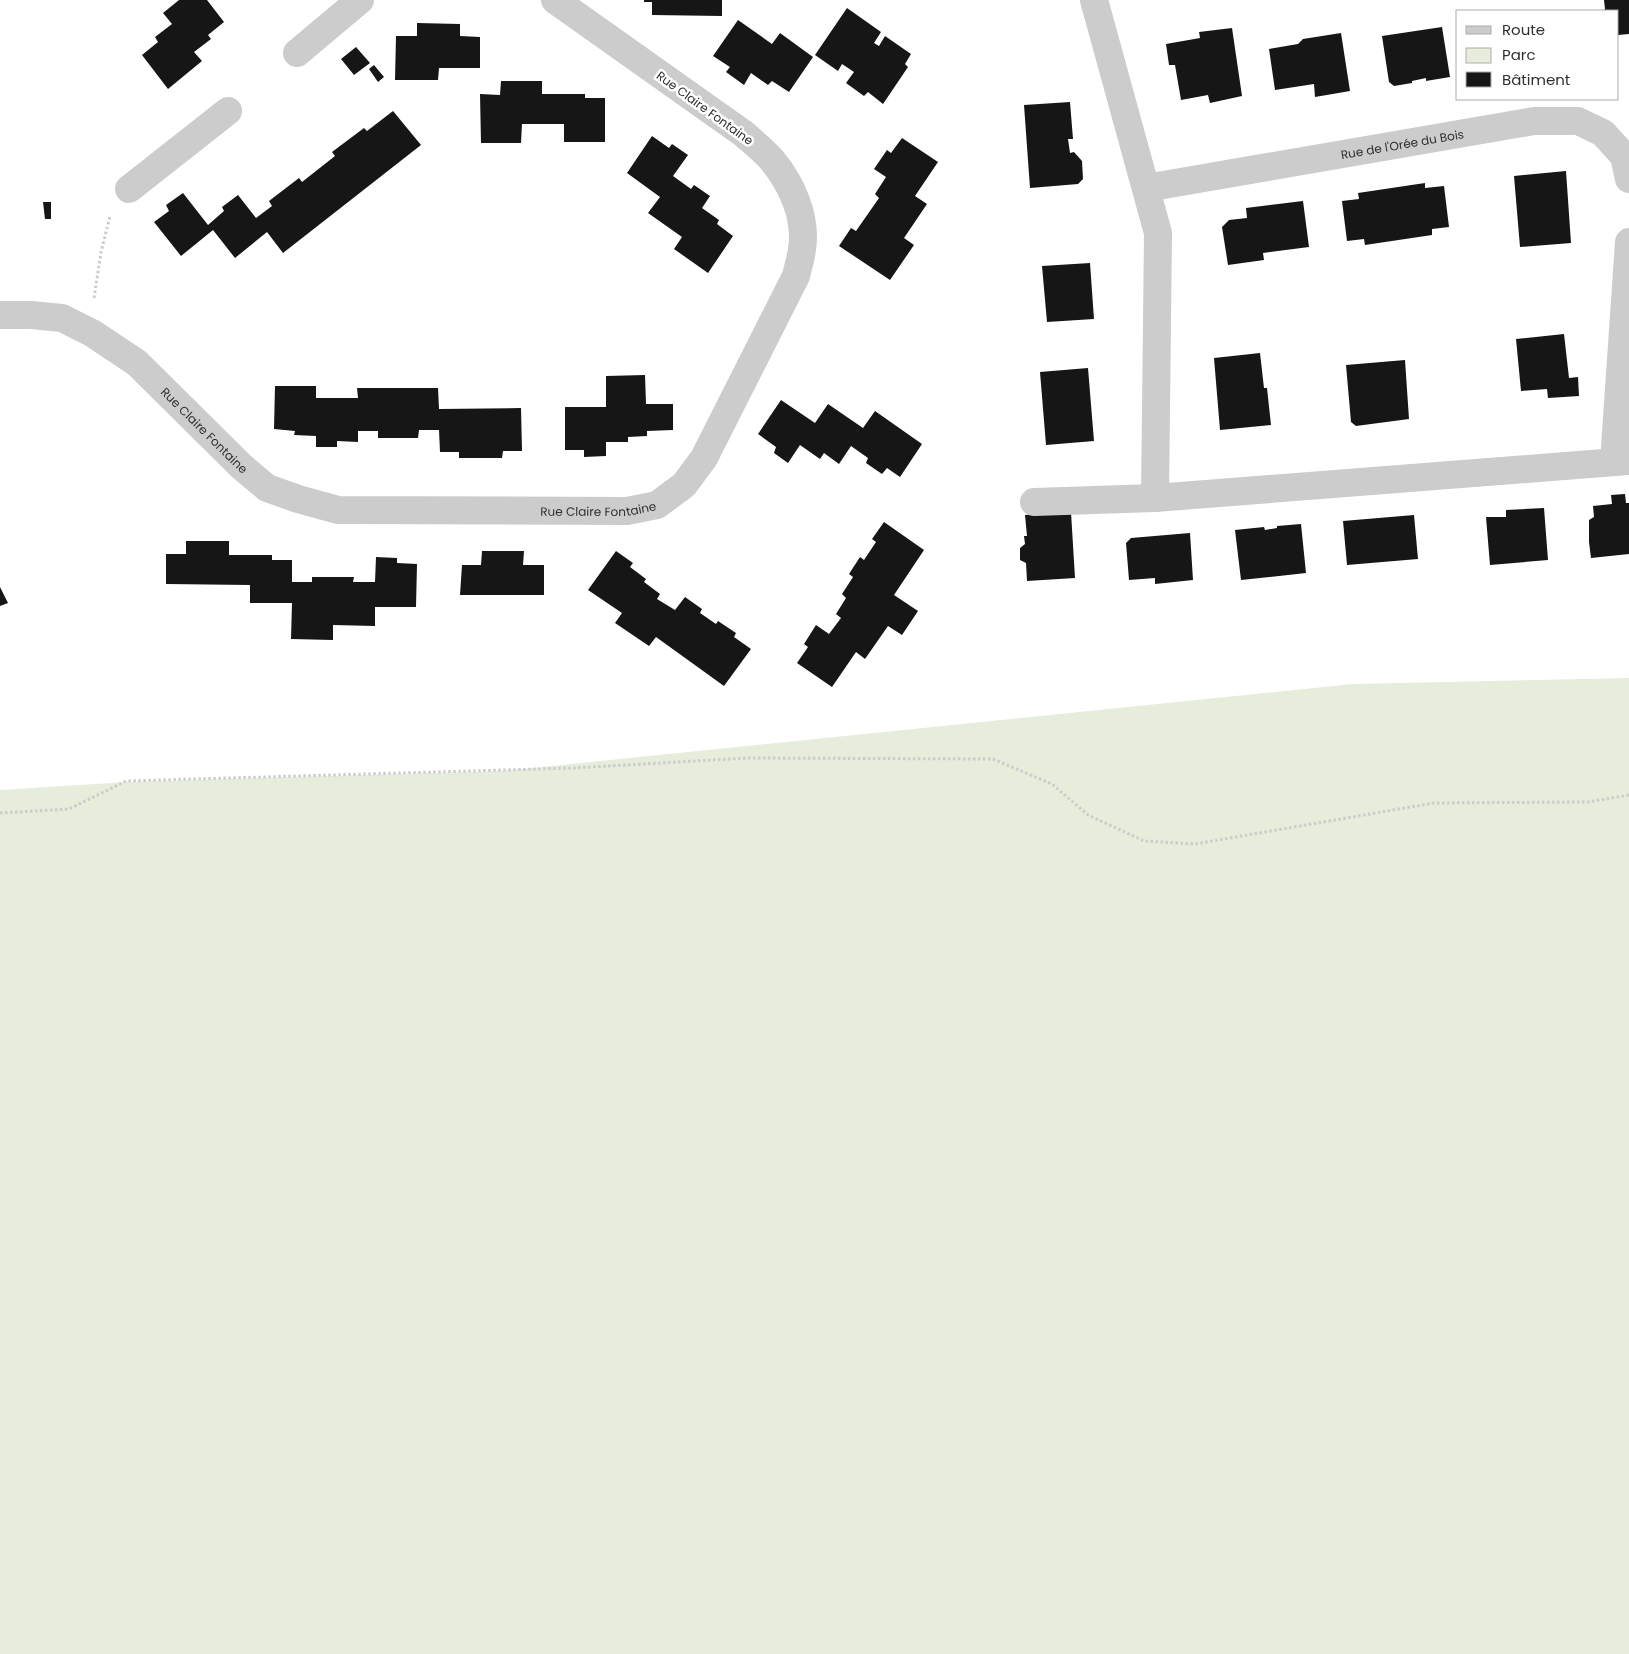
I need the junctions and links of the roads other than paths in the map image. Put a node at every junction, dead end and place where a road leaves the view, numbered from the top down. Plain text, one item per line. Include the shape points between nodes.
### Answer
1 (360, 0) edge
2 (555, 0) edge
3 (1094, 0) edge
4 (297, 53) dead end
5 (228, 111) dead end
6 (1629, 179) edge
7 (1146, 188) junction
8 (129, 189) road end
9 (1629, 242) edge
10 (0, 315) edge
11 (1622, 461) edge
12 (1155, 498) junction
13 (1034, 502) dead end

1 - 4 street
2 - 10 street, Rue Claire Fontaine via 744,134 782,173 801,216 802,248 796,276 704,458 684,485 657,506 627,511 338,510 298,499 267,488 137,363 92,333 62,318
3 - 7 street
5 - 8 street
6 - 7 street, Rue de l'Orée du Bois via 1624,156 1603,133 1578,121 1543,121
7 - 12 street via 1158,233
9 - 11 street
11 - 12 street
12 - 13 street

